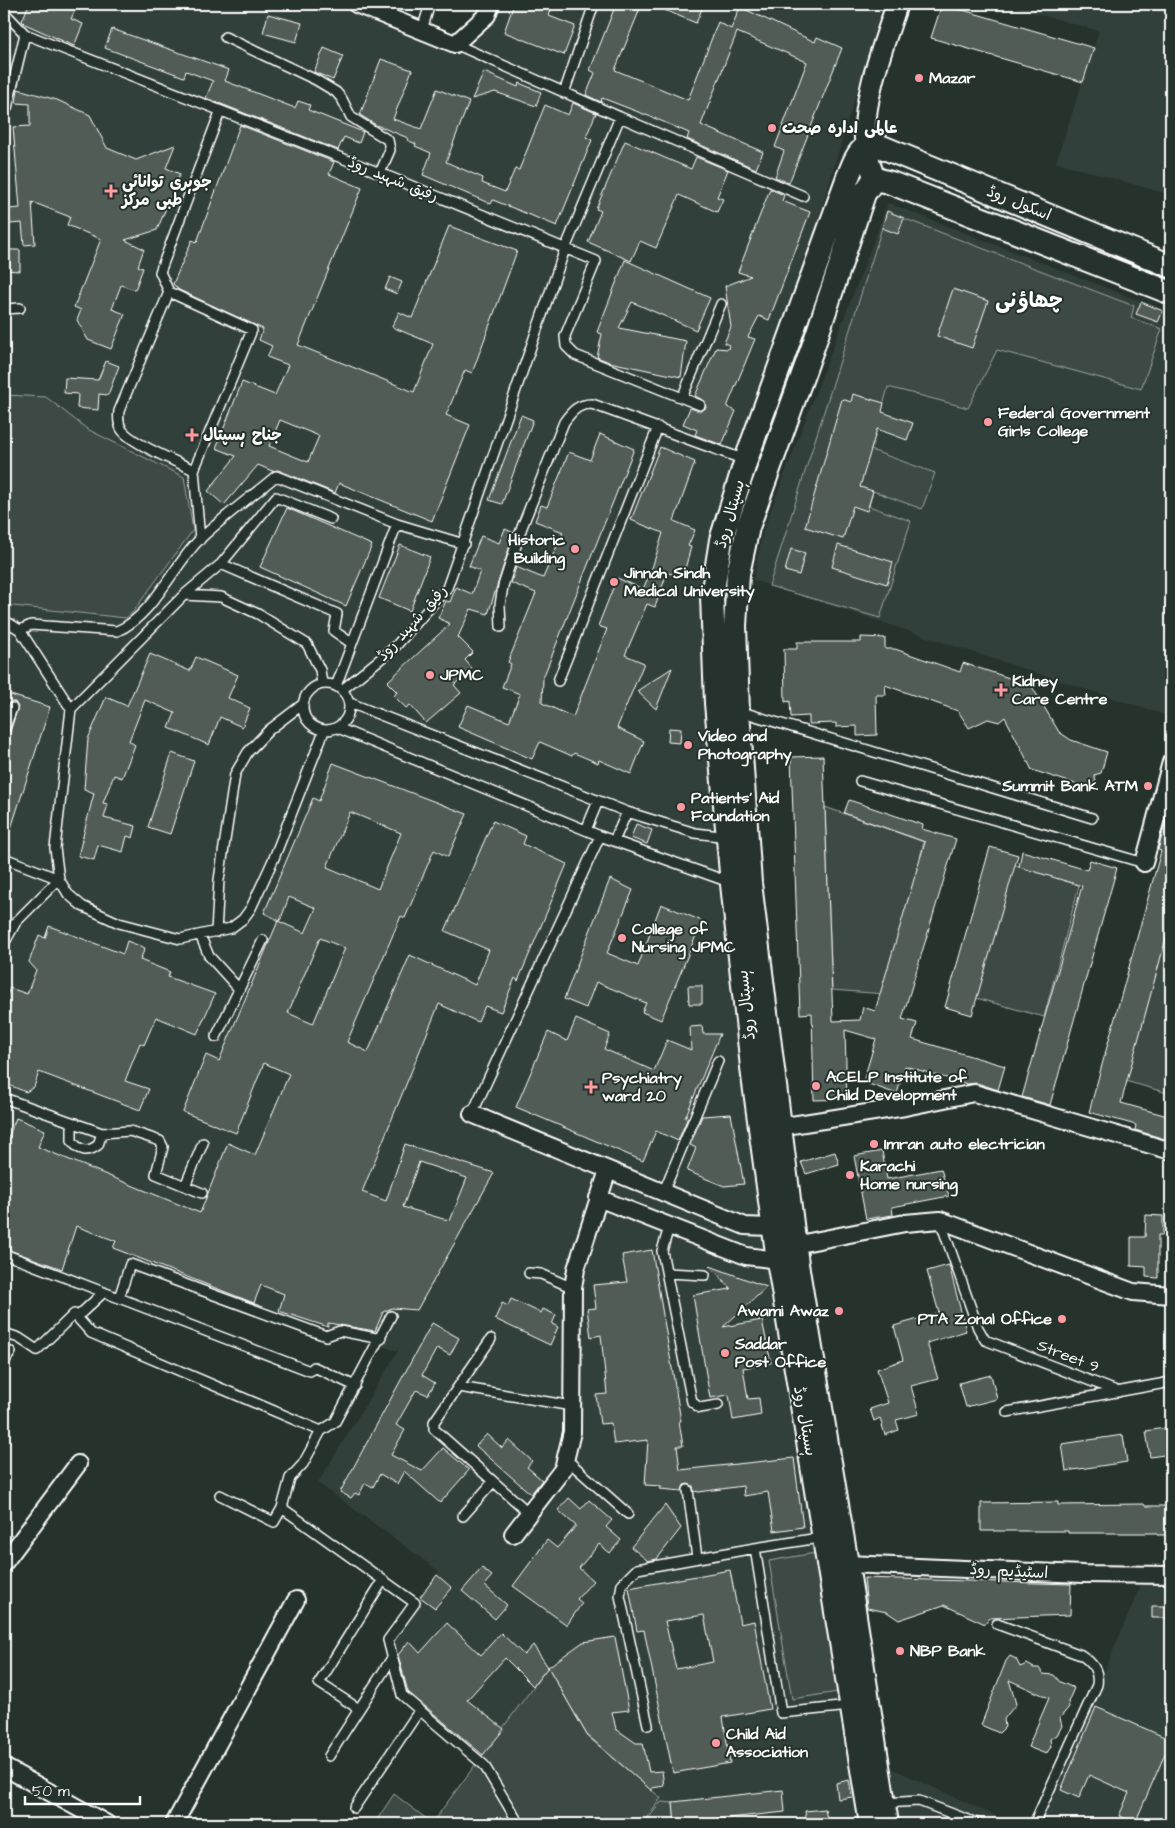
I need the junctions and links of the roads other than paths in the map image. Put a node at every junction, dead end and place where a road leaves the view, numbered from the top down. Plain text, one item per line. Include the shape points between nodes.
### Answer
1 (356, 4) edge
2 (430, 4) edge
3 (491, 4) edge
4 (594, 4) edge
5 (897, 4) edge
6 (380, 8) edge
7 (4, 12) edge
8 (422, 30) junction
9 (25, 34) junction
10 (225, 37) dead end
11 (455, 44) junction
12 (564, 93) junction
13 (8, 108) dead end
14 (220, 112) junction
15 (620, 117) junction
16 (866, 147) junction
17 (380, 173) junction
18 (875, 181) junction
19 (803, 196) dead end
20 (565, 249) junction
21 (1171, 266) edge
22 (169, 292) junction
23 (1171, 293) edge
24 (721, 304) dead end
25 (20, 308) dead end
26 (4, 309) edge
27 (682, 398) junction
28 (700, 405) dead end
29 (658, 427) junction
30 (746, 460) junction
31 (194, 470) junction
32 (331, 519) dead end
33 (397, 524) junction
34 (200, 540) junction
35 (464, 544) junction
36 (221, 564) junction
37 (184, 595) junction
38 (4, 620) edge
39 (501, 626) dead end
40 (20, 630) junction
41 (351, 643) junction
42 (558, 681) dead end
43 (322, 684) junction
44 (339, 688) junction
45 (350, 703) junction
46 (303, 704) junction
47 (727, 707) junction
48 (12, 708) dead end
49 (71, 709) junction
50 (338, 728) junction
51 (4, 730) edge
52 (324, 731) junction
53 (1171, 762) edge
54 (860, 781) dead end
55 (598, 801) junction
56 (627, 812) junction
57 (1092, 818) dead end
58 (586, 830) junction
59 (600, 836) junction
60 (728, 837) junction
61 (614, 841) junction
62 (4, 858) edge
63 (1144, 864) joint
64 (59, 879) junction
65 (732, 884) junction
66 (216, 932) junction
67 (200, 935) junction
68 (263, 940) dead end
69 (4, 944) edge
70 (239, 989) junction
71 (216, 1037) dead end
72 (718, 1061) dead end
73 (4, 1098) edge
74 (472, 1114) joint
75 (76, 1123) junction
76 (779, 1127) junction
77 (102, 1133) junction
78 (203, 1143) dead end
79 (1171, 1151) edge
80 (608, 1170) junction
81 (185, 1186) junction
82 (202, 1193) dead end
83 (664, 1193) junction
84 (598, 1198) junction
85 (940, 1220) junction
86 (669, 1227) junction
87 (773, 1227) junction
88 (794, 1245) junction
89 (4, 1254) edge
90 (778, 1260) junction
91 (529, 1273) dead end
92 (667, 1273) junction
93 (705, 1276) dead end
94 (573, 1288) junction
95 (104, 1292) junction
96 (1171, 1295) edge
97 (119, 1298) junction
98 (391, 1316) dead end
99 (77, 1317) junction
100 (4, 1333) edge
101 (381, 1339) junction
102 (491, 1339) dead end
103 (11, 1352) dead end
104 (4, 1362) edge
105 (1171, 1382) edge
106 (355, 1386) junction
107 (459, 1386) junction
108 (1119, 1392) junction
109 (718, 1405) dead end
110 (572, 1406) junction
111 (1007, 1412) dead end
112 (321, 1431) junction
113 (566, 1459) junction
114 (78, 1464) dead end
115 (493, 1482) junction
116 (688, 1490) dead end
117 (220, 1495) dead end
118 (282, 1508) junction
119 (529, 1513) junction
120 (628, 1514) dead end
121 (463, 1516) dead end
122 (513, 1534) dead end
123 (825, 1537) junction
124 (755, 1548) junction
125 (696, 1558) junction
126 (4, 1563) edge
127 (848, 1564) junction
128 (1171, 1575) edge
129 (383, 1580) junction
130 (296, 1600) dead end
131 (997, 1624) dead end
132 (392, 1658) junction
133 (853, 1705) junction
134 (359, 1709) junction
135 (419, 1710) junction
136 (648, 1725) dead end
137 (329, 1756) dead end
138 (4, 1768) edge
139 (354, 1808) dead end
140 (878, 1814) edge
141 (107, 1824) edge
142 (174, 1824) edge
143 (519, 1824) edge
144 (979, 1824) edge
145 (1034, 1824) edge

1 - 6 street
2 - 8 lane
3 - 11 street via 487,15
4 - 12 lane
5 - 16 street via 870,99
6 - 8 street
7 - 9 lane
8 - 11 street
9 - 13 lane
9 - 14 lane, رفیق شہید روڈ
10 - 17 lane via 336,92 351,117 388,140 390,150
11 - 12 lane
12 - 15 lane
14 - 17 lane, رفیق شہید روڈ
14 - 22 lane via 160,272
15 - 19 lane
15 - 20 lane, رفیق شہید روڈ
16 - 18 street
16 - 21 main road, اسکول روڈ via 882,147
16 - 30 main road, ہسپتال روڈ via 858,154 848,177
17 - 20 lane, رفیق شہید روڈ
18 - 23 main road, اسکول روڈ via 891,183
18 - 47 main road, ہسپتال روڈ via 864,194 748,527 738,574
20 - 27 lane via 596,261 565,336 566,346 574,355
20 - 35 lane, رفیق شہید روڈ
22 - 31 lane via 119,411 118,421 126,435
22 - 31 lane via 252,330
24 - 27 lane
25 - 26 lane
27 - 28 lane
29 - 30 lane
29 - 39 lane via 592,404 582,404 572,411 564,422 522,527 503,586
29 - 42 lane
30 - 47 main road, ہسپتال روڈ via 721,540 712,596
31 - 34 lane
32 - 36 lane via 276,497
33 - 34 lane via 276,476
33 - 35 lane
33 - 41 lane
34 - 40 lane via 149,604 126,627 117,631 31,625
35 - 44 lane, رفیق شہید روڈ via 447,588 396,647
36 - 37 lane
36 - 41 lane via 337,614 334,631
37 - 43 lane via 221,598 258,614 307,644 320,670
37 - 49 lane
38 - 40 lane
40 - 49 lane
41 - 44 lane
43 - 44 lane
43 - 46 lane via 309,691
44 - 45 lane
45 - 50 lane via 348,717
45 - 55 lane
46 - 52 lane via 306,719
46 - 66 lane via 258,741 235,774 219,880
47 - 57 lane
47 - 60 main road, ہسپتال روڈ
47 - 76 main road, ہسپتال روڈ
48 - 51 lane
49 - 64 lane via 55,848
50 - 52 lane
50 - 58 lane
52 - 66 lane via 251,908 231,928
53 - 63 street
54 - 63 lane
55 - 56 lane
55 - 58 lane
56 - 60 lane via 695,833
56 - 61 lane
58 - 59 lane
59 - 61 lane
59 - 74 lane
60 - 65 main road, ہسپتال روڈ
61 - 65 lane
62 - 64 lane
64 - 67 lane via 68,894 82,906 118,923 180,939
64 - 69 lane via 16,922
65 - 87 main road, ہسپتال روڈ
66 - 67 lane
67 - 70 lane via 209,956
68 - 70 lane
70 - 71 lane
72 - 83 lane
73 - 75 lane
74 - 80 street
75 - 77 lane
75 - 77 lane via 72,1128 72,1141 81,1150 98,1145
76 - 79 street via 974,1094
76 - 88 main road, ہسپتال روڈ
77 - 81 lane via 130,1132 160,1141 163,1147 156,1174
78 - 81 lane
80 - 83 street
80 - 84 street
81 - 82 lane
83 - 87 street via 746,1226
84 - 86 street
84 - 94 street
85 - 88 street via 905,1223
85 - 96 street via 1133,1292
85 - 108 lane, Street 9 via 985,1340
86 - 90 street via 746,1256
86 - 92 lane via 662,1246
87 - 90 main road, ہسپتال روڈ
88 - 127 main road, ہسپتال روڈ
89 - 95 lane
90 - 123 main road, ہسپتال روڈ
91 - 94 lane via 541,1274
92 - 93 lane
92 - 109 lane via 692,1402 700,1408
94 - 110 street
95 - 97 lane
95 - 99 lane
97 - 101 lane via 130,1264 326,1336 340,1331
97 - 106 lane via 310,1371 314,1367
98 - 101 lane
99 - 100 lane via 74,1314 37,1350
99 - 112 lane via 90,1333
101 - 106 lane
102 - 107 lane
103 - 104 lane
105 - 108 lane
106 - 112 lane via 335,1422
107 - 110 lane
107 - 115 lane via 434,1422 434,1429
108 - 111 lane
110 - 113 street via 572,1432
112 - 118 lane via 303,1464 290,1478
113 - 119 street via 563,1468
113 - 120 lane
114 - 126 street
115 - 119 lane
115 - 121 lane
116 - 125 lane
117 - 118 lane via 274,1522
118 - 129 lane
119 - 122 street
123 - 124 lane
123 - 133 main road, ہسپتال روڈ
124 - 125 lane
124 - 133 lane via 780,1712
125 - 136 lane via 638,1569 622,1584 620,1596
127 - 128 street, اسٹیڈیم روڈ
127 - 140 main road, ہسپتال روڈ
129 - 132 lane via 415,1603 388,1640
129 - 134 lane via 319,1683
130 - 142 street
131 - 145 lane via 1081,1656 1090,1661 1098,1677
132 - 134 lane
132 - 135 lane via 402,1695
133 - 140 main road, ہسپتال روڈ
134 - 137 lane
135 - 139 lane
135 - 143 lane via 484,1765
138 - 141 street
140 - 144 lane via 919,1801

